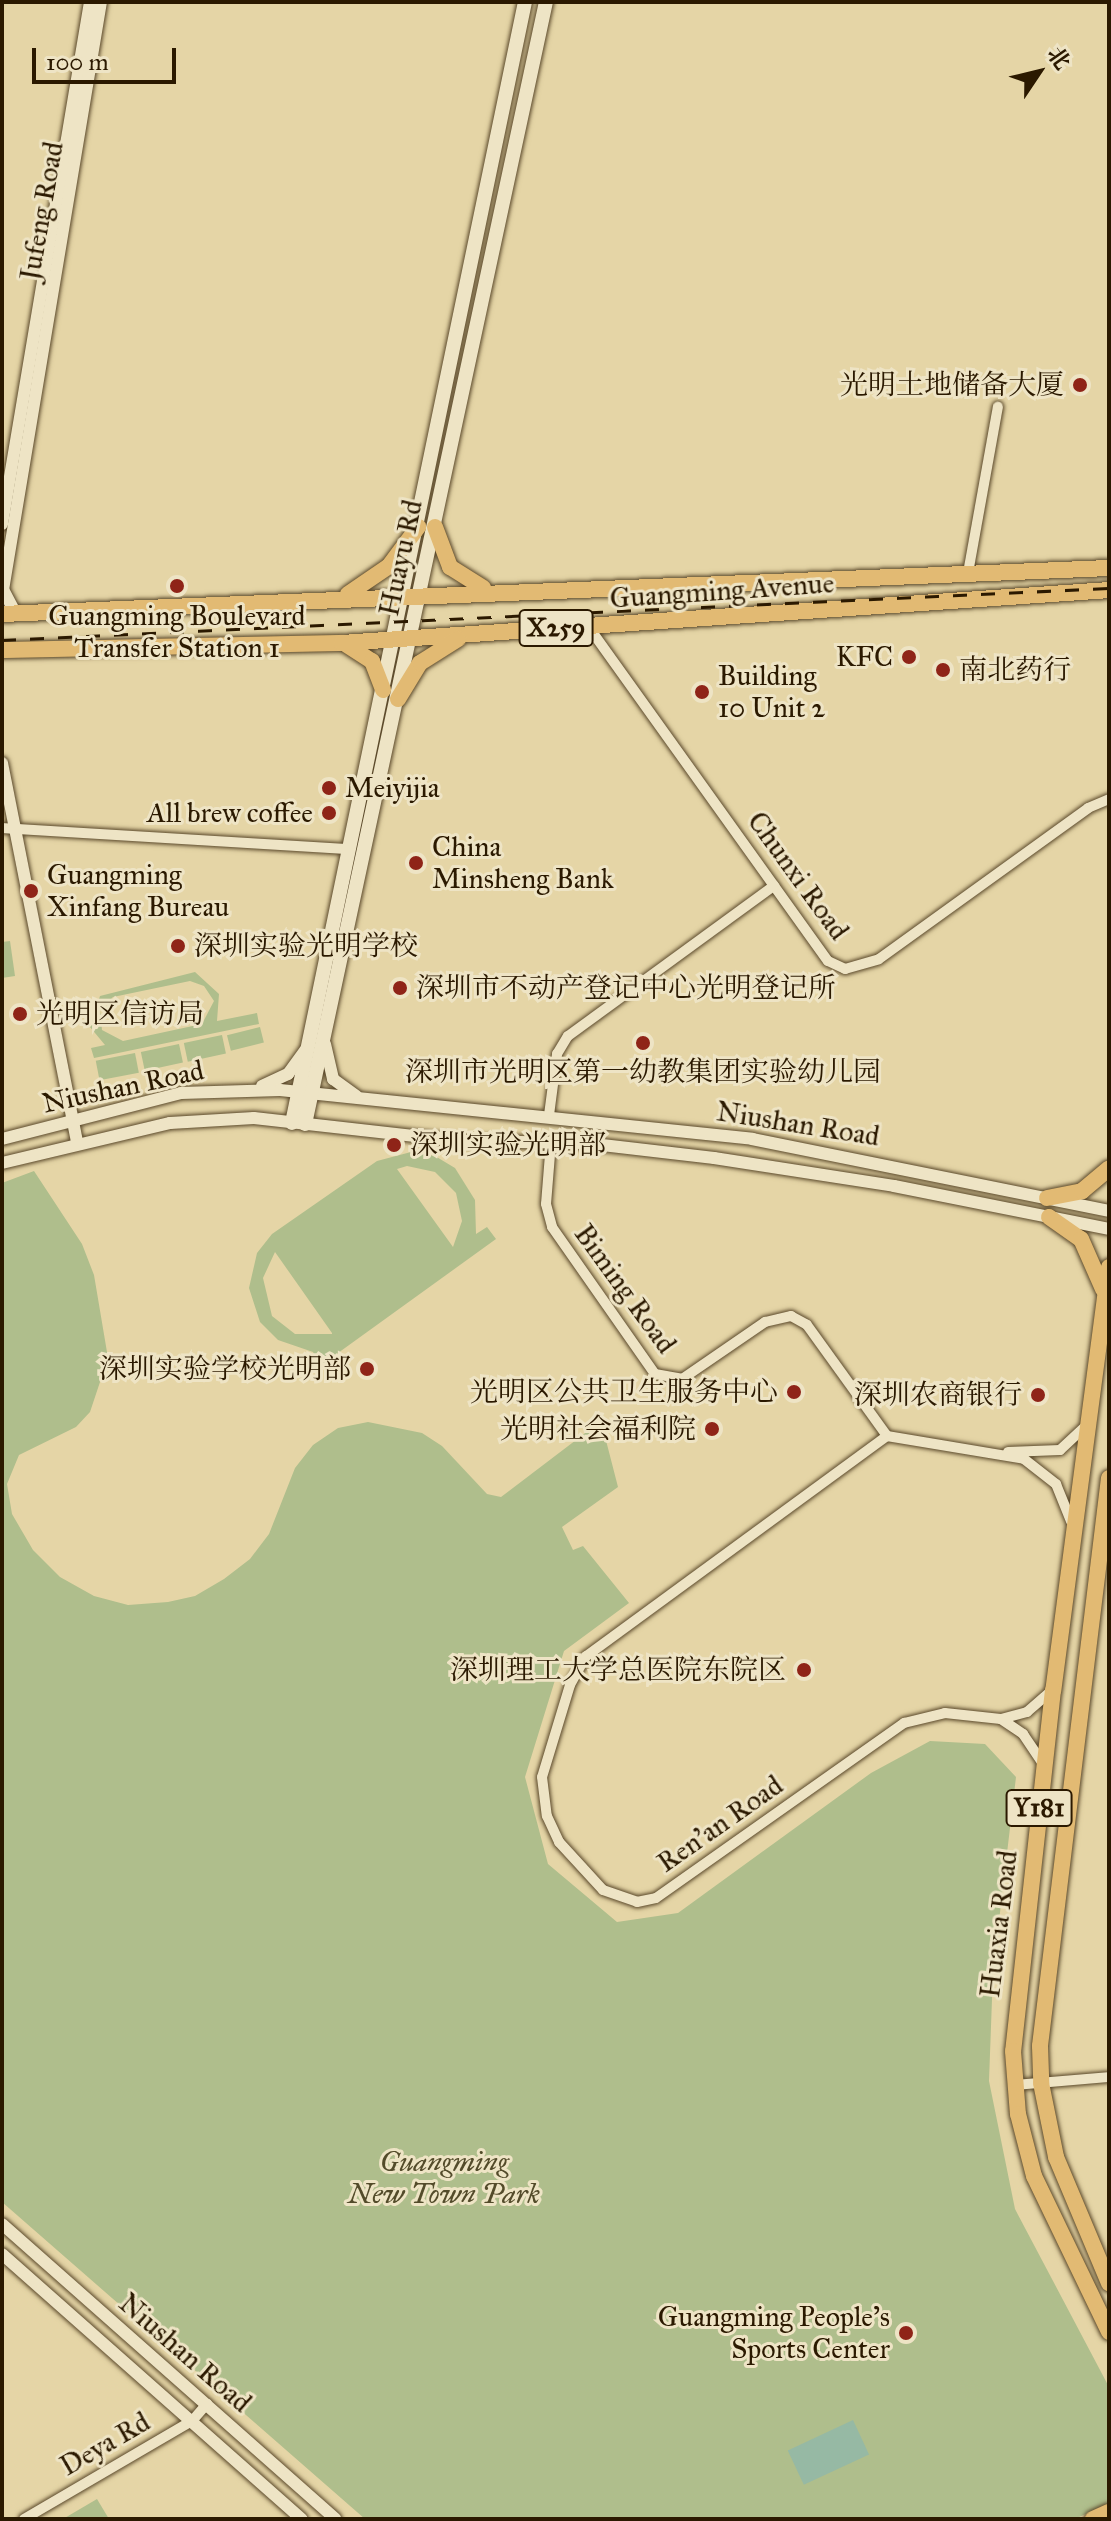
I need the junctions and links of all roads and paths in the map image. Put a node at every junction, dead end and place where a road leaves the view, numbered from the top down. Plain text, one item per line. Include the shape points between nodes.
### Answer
1 (90, 2) edge
2 (101, 2) edge
3 (525, 2) edge
4 (546, 2) edge
5 (998, 407) dead end
6 (2, 524) edge
7 (418, 527) junction
8 (435, 527) junction
9 (1109, 568) edge
10 (968, 573) junction
11 (497, 590) junction
12 (1108, 591) edge
13 (412, 594) junction
14 (338, 598) junction
15 (9, 614) edge
16 (588, 626) junction
17 (474, 634) junction
18 (401, 639) junction
19 (342, 643) junction
20 (2, 650) edge
21 (383, 690) junction
22 (398, 699) junction
23 (2, 763) edge
24 (1109, 799) edge
25 (8, 828) edge
26 (349, 849) junction
27 (774, 886) junction
28 (310, 1037) junction
29 (326, 1039) junction
30 (243, 1089) junction
31 (305, 1093) junction
32 (367, 1099) junction
33 (549, 1115) junction
34 (72, 1120) junction
35 (299, 1124) junction
36 (2, 1139) edge
37 (77, 1142) junction
38 (551, 1142) junction
39 (2, 1163) edge
40 (1109, 1168) edge
41 (1047, 1198) junction
42 (1109, 1211) edge
43 (1049, 1217) junction
44 (1109, 1229) edge
45 (1109, 1267) edge
46 (1105, 1297) junction
47 (1088, 1422) junction
48 (887, 1436) junction
49 (1002, 1452) junction
50 (1109, 1478) edge
51 (1107, 1518) edge
52 (1074, 1530) junction
53 (1109, 1573) edge
54 (1094, 1599) junction
55 (1053, 1690) junction
56 (1001, 1719) junction
57 (1044, 1766) junction
58 (1109, 2077) edge
59 (1041, 2083) junction
60 (1014, 2085) junction
61 (2, 2224) edge
62 (2, 2254) edge
63 (1109, 2283) edge
64 (1109, 2332) edge
65 (207, 2404) junction
66 (192, 2421) junction
67 (1109, 2512) edge
68 (24, 2519) edge
69 (302, 2519) edge
70 (335, 2519) edge
71 (1093, 2519) edge

1 - 6 street, Jufeng Road
2 - 15 street, Jufeng Road via 3,590
3 - 7 main road, Huayu Rd
4 - 8 main road, Huayu Rd
5 - 10 street
7 - 13 main road, Huayu Rd
7 - 14 main road via 389,566
8 - 11 main road via 441,552 456,573
8 - 13 main road, Huayu Rd
9 - 10 main road, Guangming Avenue / X259
10 - 11 main road, Guangming Avenue / X259
11 - 13 main road, Guangming Avenue / X259
12 - 16 main road, Guangming Avenue / X259
13 - 14 main road, Guangming Avenue / X259
13 - 18 main road, Huayu Rd
14 - 15 main road, Guangming Avenue / X259
16 - 17 main road, Guangming Avenue / X259
16 - 27 street, Chunxi Road
17 - 18 main road, Guangming Avenue / X259
17 - 22 main road via 427,658
18 - 19 main road, Guangming Avenue / X259
18 - 21 main road, Huayu Rd
18 - 22 main road, Huayu Rd
19 - 20 main road, Guangming Avenue / X259
19 - 21 main road via 372,661
21 - 26 main road, Huayu Rd
22 - 29 main road, Huayu Rd
23 - 25 street
24 - 27 street, Chunxi Road via 1088,808 862,967 845,969 828,961
25 - 26 street
25 - 34 street
26 - 28 main road, Huayu Rd
27 - 33 street via 568,1036 557,1054
28 - 30 street via 288,1074
28 - 31 main road, Huayu Rd
29 - 31 main road, Huayu Rd
29 - 32 street via 333,1079
30 - 31 street, Niushan Road
30 - 34 street, Niushan Road via 181,1093
31 - 32 street, Niushan Road
31 - 35 main road, Huayu Rd
32 - 33 street, Niushan Road
33 - 41 street, Niushan Road via 818,1150
34 - 36 street, Niushan Road
34 - 37 street
35 - 37 street, Niushan Road via 207,1119
35 - 38 street, Niushan Road via 458,1141
37 - 39 street, Niushan Road
38 - 43 street, Niushan Road via 714,1158
38 - 48 street, Biming Road via 546,1204 552,1227 655,1374 682,1379 765,1322 791,1316 813,1333
40 - 41 main road via 1082,1191
41 - 42 street, Niushan Road
43 - 44 street, Niushan Road
43 - 46 main road via 1088,1248
45 - 46 main road, Huaxia Road / Y181
46 - 47 main road, Huaxia Road / Y181
47 - 49 street via 1060,1450
47 - 52 main road, Huaxia Road / Y181
48 - 49 street
48 - 56 street, Ren'an Road via 586,1656 574,1674 545,1765 547,1816 559,1842 592,1882 614,1896 646,1900 675,1887 904,1723 934,1714
49 - 52 street via 1036,1466 1056,1484
50 - 51 main road, Huaxia Road / Y181
51 - 54 main road, Huaxia Road / Y181
52 - 55 main road, Huaxia Road / Y181
53 - 54 street
54 - 59 main road, Huaxia Road / Y181 via 1041,2012
55 - 56 street, Ren'an Road via 1036,1707
55 - 57 main road, Huaxia Road / Y181
56 - 57 street via 1023,1734
57 - 60 main road, Huaxia Road / Y181 via 1014,2019
58 - 59 street
59 - 60 street
59 - 63 main road, Huaxia Road / Y181 via 1068,2194
60 - 64 main road, Huaxia Road / Y181 via 1043,2202
61 - 65 street, Niushan Road
62 - 66 street, Niushan Road
65 - 66 street, Deya Rd
65 - 70 street, Niushan Road
66 - 68 street, Deya Rd
66 - 69 street, Niushan Road
67 - 71 main road

